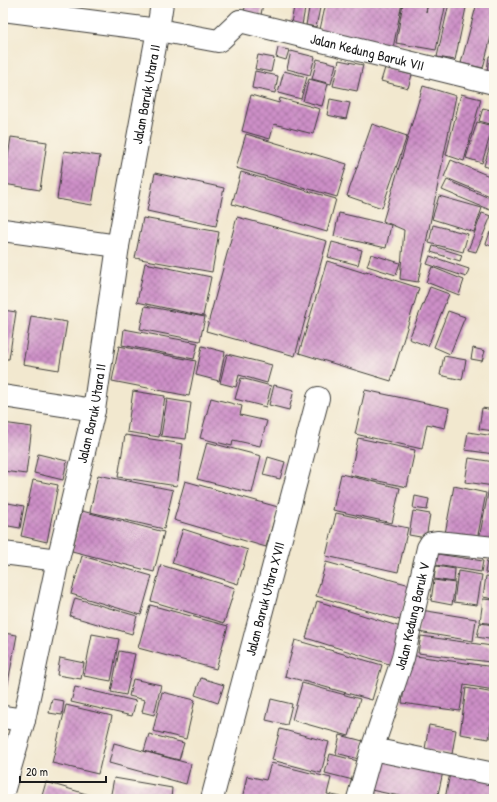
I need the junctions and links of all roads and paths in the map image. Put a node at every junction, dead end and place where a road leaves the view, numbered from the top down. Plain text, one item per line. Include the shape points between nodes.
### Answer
1 (162, 3) edge
2 (3, 10) edge
3 (237, 12) edge
4 (158, 30) junction
5 (494, 83) edge
6 (3, 230) edge
7 (118, 246) junction
8 (3, 396) edge
9 (318, 398) dead end
10 (94, 410) junction
11 (494, 548) edge
12 (3, 553) edge
13 (58, 560) junction
14 (13, 719) edge
15 (372, 749) junction
16 (494, 774) edge
17 (3, 792) edge
18 (212, 799) edge
19 (358, 799) edge

1 - 4 street, Jalan Baruk Utara II
2 - 4 street
3 - 4 street, Jalan Kedung Baruk VII via 218,41
3 - 5 street, Jalan Kedung Baruk VII
4 - 7 street, Jalan Baruk Utara II
6 - 7 street
7 - 10 street, Jalan Baruk Utara II
8 - 10 street
9 - 18 street, Jalan Baruk Utara XVII
10 - 13 street, Jalan Baruk Utara II
11 - 15 street, Jalan Kedung Baruk V via 431,543 403,658
12 - 13 street
13 - 14 street, Jalan Baruk Utara II
14 - 17 street, Jalan Baruk Utara II
15 - 16 street
15 - 19 street

